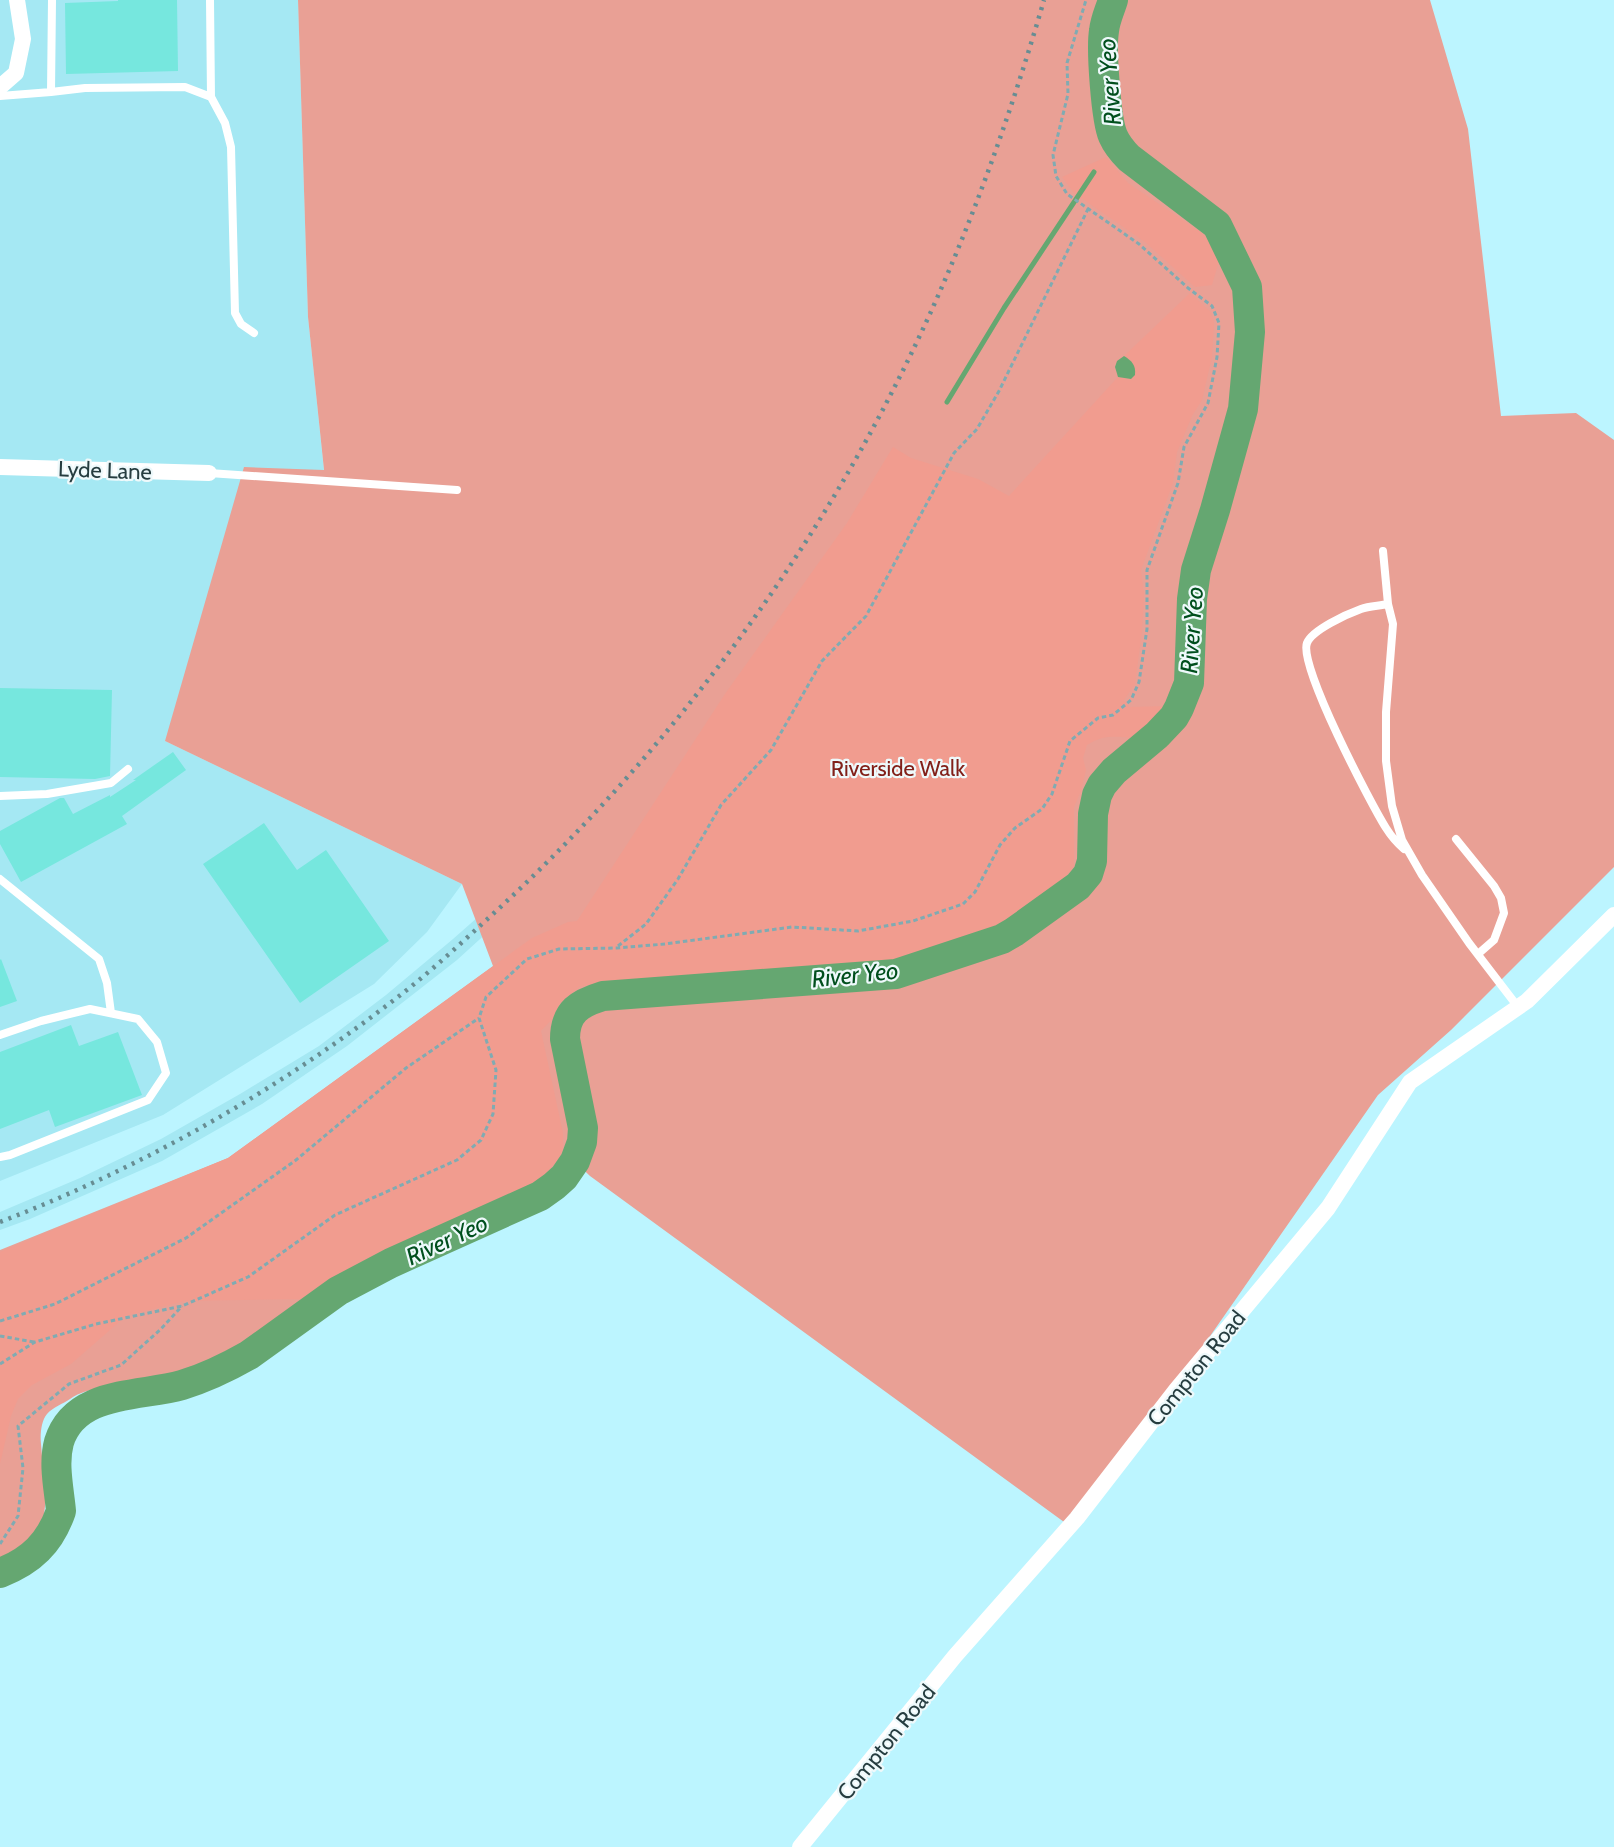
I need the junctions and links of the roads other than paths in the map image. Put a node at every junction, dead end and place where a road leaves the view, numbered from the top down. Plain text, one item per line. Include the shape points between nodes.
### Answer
1 (17, 0) edge
2 (52, 0) edge
3 (210, 0) edge
4 (0, 87) edge
5 (51, 92) junction
6 (0, 96) edge
7 (212, 98) junction
8 (254, 333) dead end
9 (0, 467) edge
10 (209, 473) joint
11 (457, 490) dead end
12 (1383, 551) dead end
13 (1388, 604) junction
14 (128, 769) dead end
15 (0, 796) edge
16 (1456, 839) dead end
17 (1410, 854) junction
18 (0, 879) edge
19 (1614, 915) edge
20 (1478, 954) junction
21 (1518, 1007) junction
22 (111, 1013) junction
23 (0, 1035) edge
24 (0, 1157) edge
25 (800, 1847) edge

1 - 4 street via 21,50 16,73
2 - 5 lane
3 - 7 lane
5 - 6 lane
5 - 7 lane via 185,87
7 - 8 lane via 225,123 231,147 235,313 241,324
9 - 10 street, Lyde Lane
10 - 11 lane
12 - 13 lane
13 - 17 lane via 1393,624 1386,689 1386,761 1392,806
13 - 17 lane via 1340,618 1315,633 1305,649 1318,690 1368,796 1396,842
14 - 15 lane via 111,783 47,794
16 - 20 lane via 1494,886 1504,913 1494,940
17 - 20 lane
18 - 22 lane via 99,959
19 - 21 street, Compton Road
20 - 21 lane
21 - 25 street, Compton Road via 1410,1082 1328,1208 1176,1390 1077,1518 955,1656
22 - 23 lane via 90,1009
22 - 24 lane via 138,1019 157,1042 166,1073 148,1100

